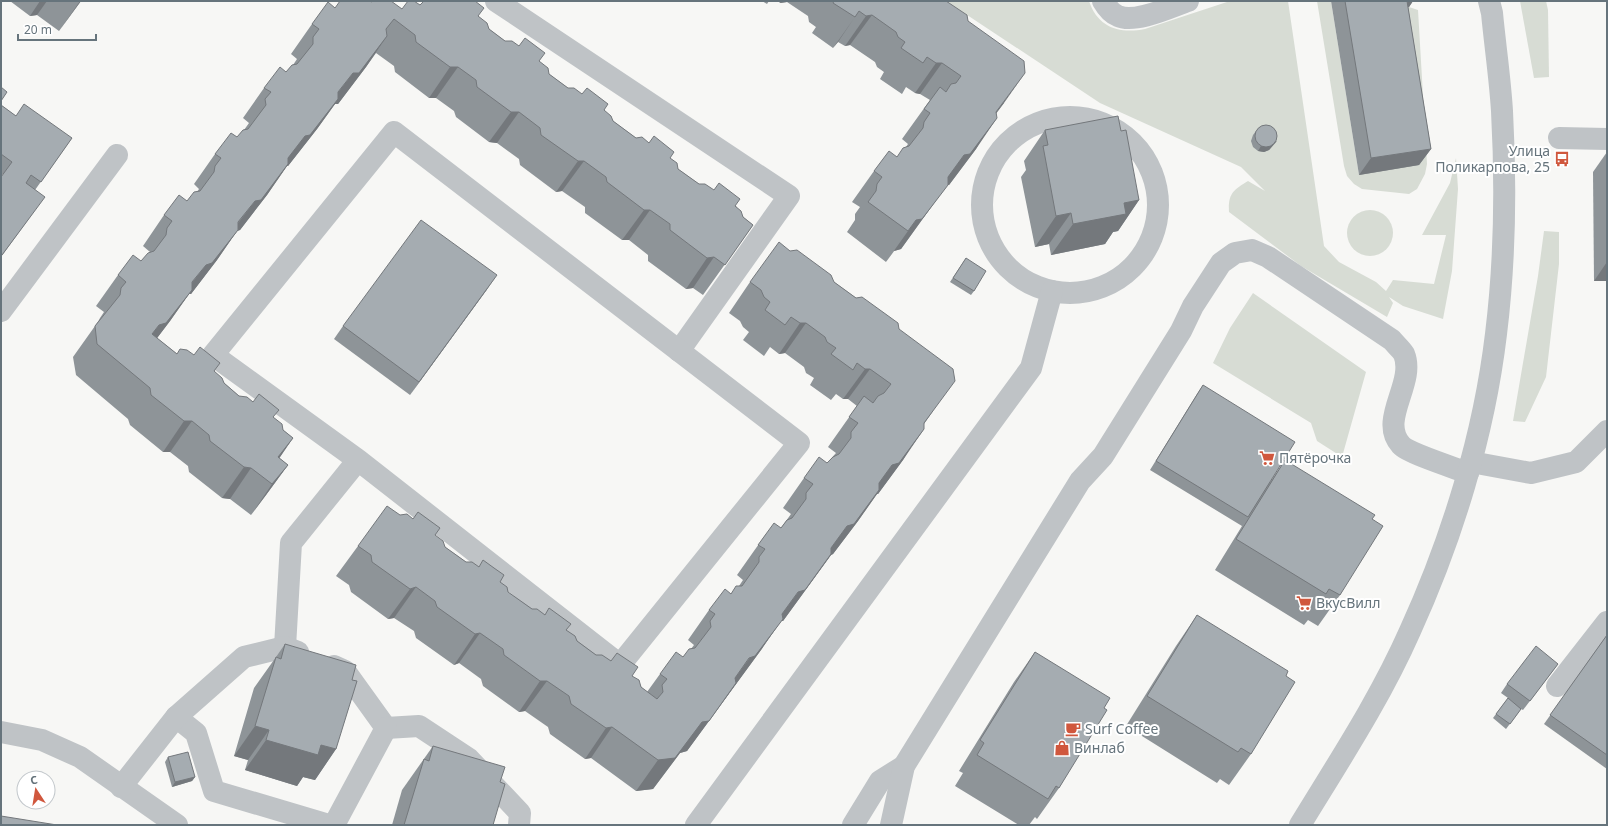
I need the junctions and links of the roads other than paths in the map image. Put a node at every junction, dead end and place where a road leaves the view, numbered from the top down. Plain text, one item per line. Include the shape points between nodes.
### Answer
1 (496, 1) edge
2 (1103, 1) edge
3 (1188, 1) edge
4 (1489, 1) edge
5 (1559, 138) dead end
6 (1607, 139) edge
7 (117, 155) dead end
8 (1052, 291) junction
9 (1, 311) edge
10 (679, 351) junction
11 (1607, 431) edge
12 (358, 460) junction
13 (1469, 468) junction
14 (1607, 622) edge
15 (285, 647) junction
16 (1558, 686) dead end
17 (176, 717) junction
18 (386, 728) junction
19 (1, 732) edge
20 (904, 766) junction
21 (121, 787) junction
22 (177, 825) edge
23 (329, 825) edge
24 (334, 825) edge
25 (519, 825) edge
26 (696, 825) edge
27 (853, 825) edge
28 (891, 825) edge
29 (1300, 825) edge

1 - 10 street via 789,196
2 - 3 street via 1108,10 1119,17 1130,18
4 - 13 street via 1502,110 1504,188 1501,273 1496,335
5 - 6 street
7 - 9 street
8 - 8 street via 1088,291 1122,276 1136,264 1146,249 1154,232 1158,214 1154,177 1146,160 1121,133 1105,124 1088,119 1051,119 1018,134 1004,146 993,161 982,196 984,226 993,249 1004,264 1018,277 1034,286
8 - 26 street via 1031,368
10 - 12 street via 799,443 620,665
10 - 12 street via 394,132 213,355
11 - 13 street via 1576,462 1531,472
12 - 15 street via 291,543
13 - 20 street via 1412,452 1401,446 1392,425 1407,370 1404,354 1392,340 1268,257 1252,250 1235,253 1221,263 1193,306 1181,331 1108,449 1080,482
13 - 29 street via 1437,568 1410,632 1380,692
14 - 16 street
15 - 17 street via 244,657
15 - 18 street via 344,670
17 - 21 street
17 - 23 street via 196,733 214,791
18 - 24 street
18 - 25 street via 419,726 470,759 520,813
19 - 21 street via 42,740 80,757
20 - 27 street via 880,781
20 - 28 street
21 - 22 street

